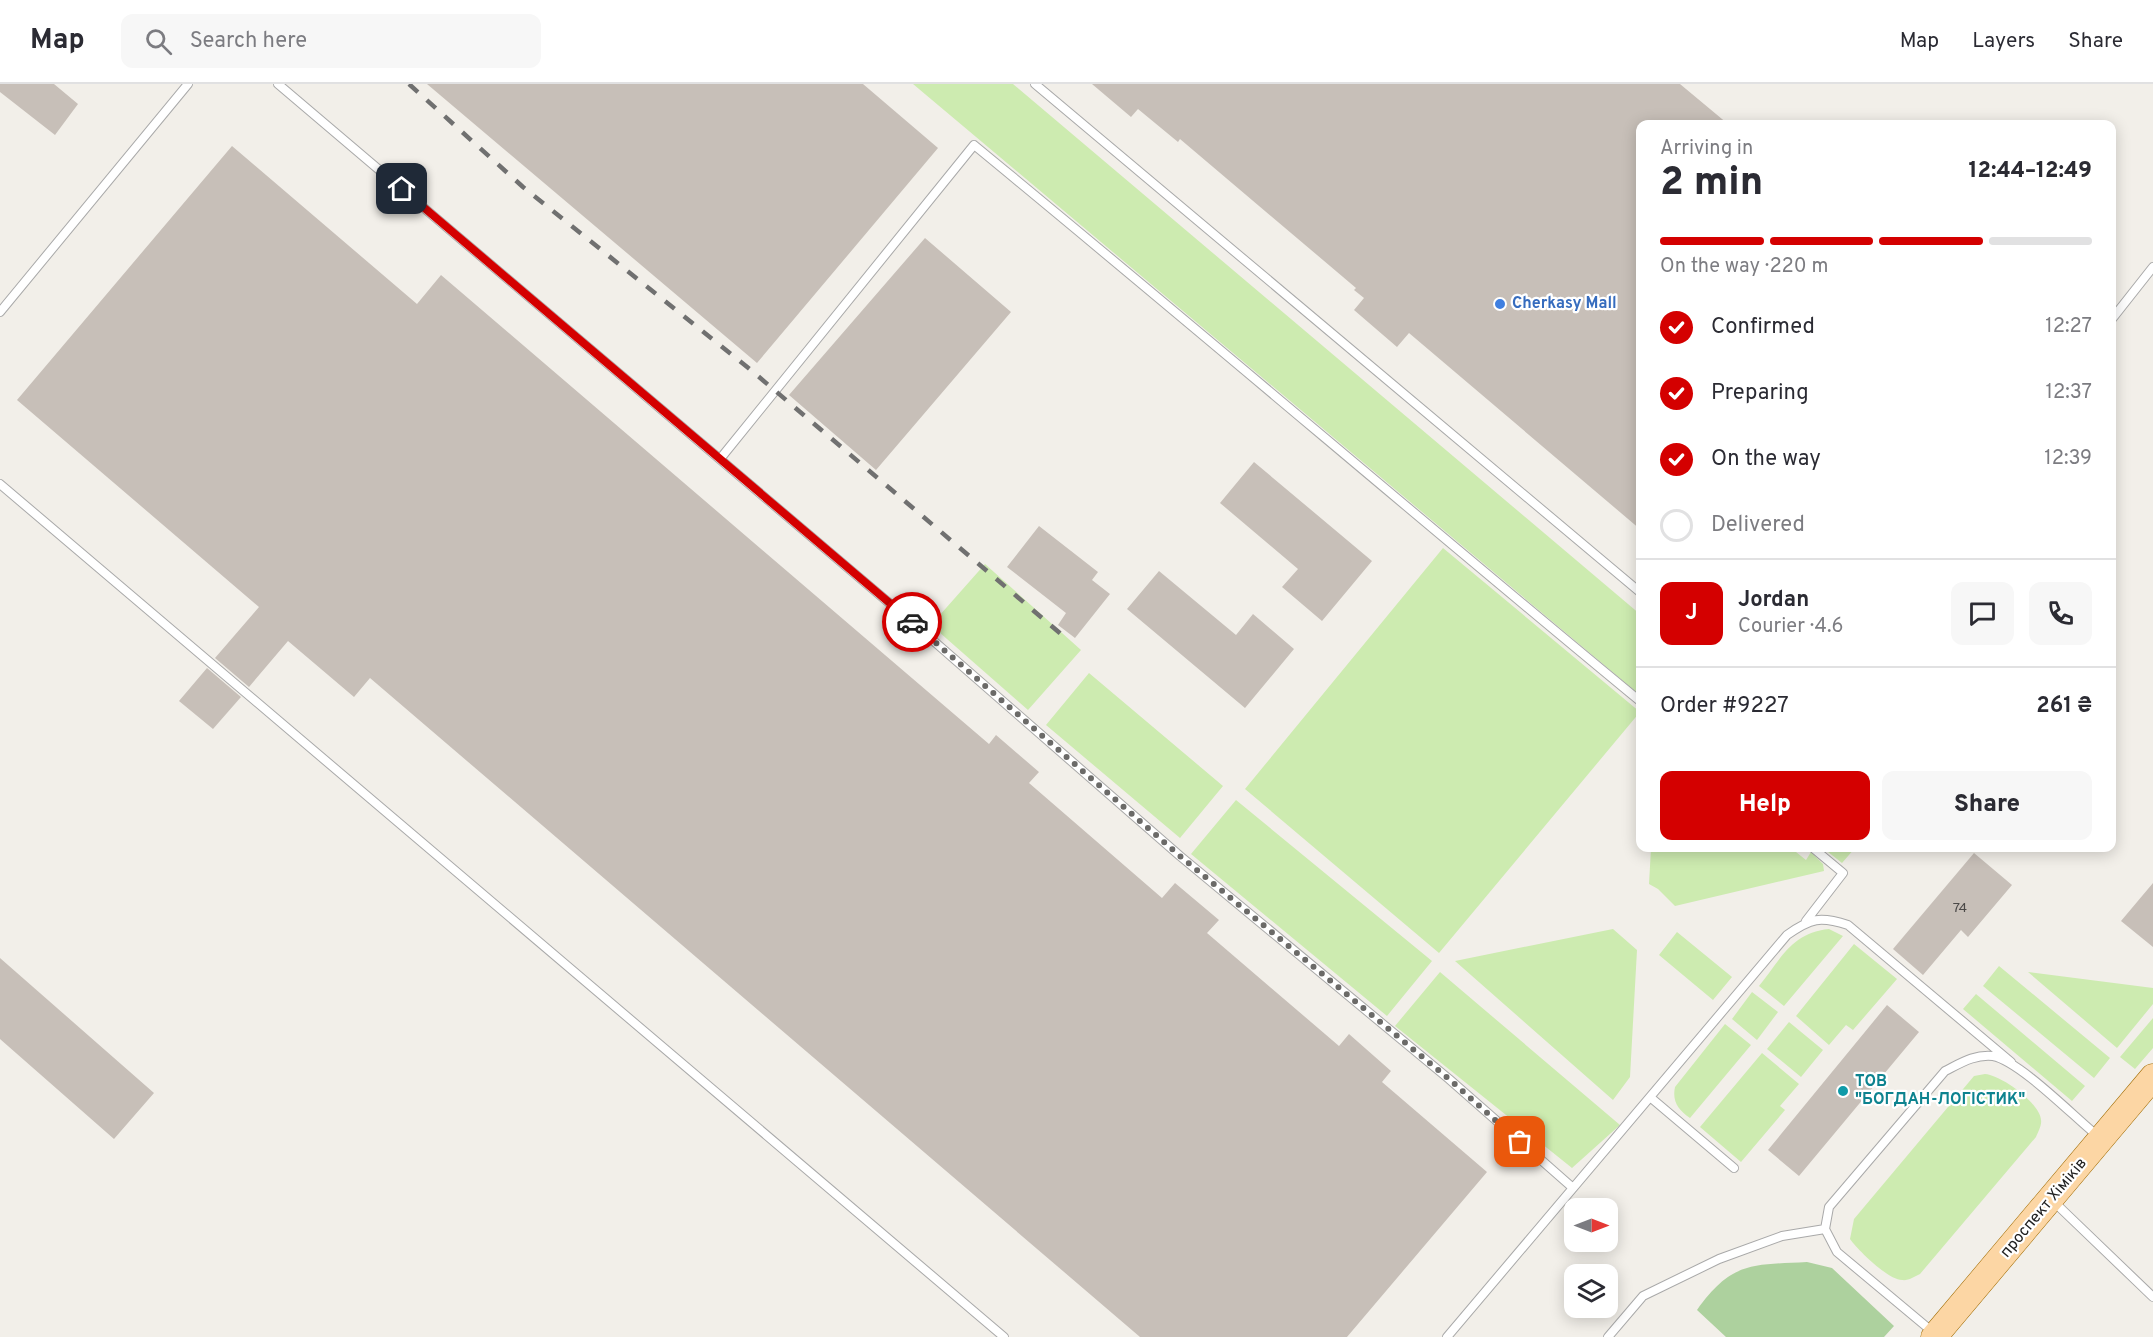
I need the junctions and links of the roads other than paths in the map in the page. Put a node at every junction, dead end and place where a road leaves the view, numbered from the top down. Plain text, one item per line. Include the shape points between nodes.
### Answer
1 (188, 84) edge
2 (278, 84) edge
3 (1035, 84) edge
4 (2153, 267) edge
5 (0, 312) edge
6 (2116, 315) edge
7 (720, 459) junction
8 (0, 484) edge
9 (1636, 589) edge
10 (1636, 698) edge
11 (1818, 852) edge
12 (1806, 921) junction
13 (2011, 1062) junction
14 (2153, 1077) edge
15 (1650, 1097) junction
16 (2101, 1140) junction
17 (1734, 1168) dead end
18 (1573, 1188) junction
19 (2051, 1200) junction
20 (1825, 1229) junction
21 (2153, 1297) edge
22 (1935, 1336) edge
23 (1004, 1337) edge
24 (1447, 1337) edge
25 (1608, 1337) edge

1 - 5 lane
2 - 7 lane
3 - 9 lane
4 - 6 lane
7 - 10 lane via 974,145
7 - 18 lane
8 - 23 lane
11 - 12 lane via 1843,873
12 - 13 lane via 1829,918 1848,925
12 - 15 lane via 1787,935
13 - 16 lane
13 - 20 lane via 1992,1056 1972,1057 1946,1071 1829,1207
14 - 16 main road, проспект Хіміків
15 - 17 lane
15 - 18 lane
16 - 19 main road, проспект Хіміків
18 - 24 lane
19 - 21 lane
19 - 22 main road, проспект Хіміків
20 - 22 lane via 1837,1252
20 - 25 lane via 1782,1236 1719,1259 1643,1296

